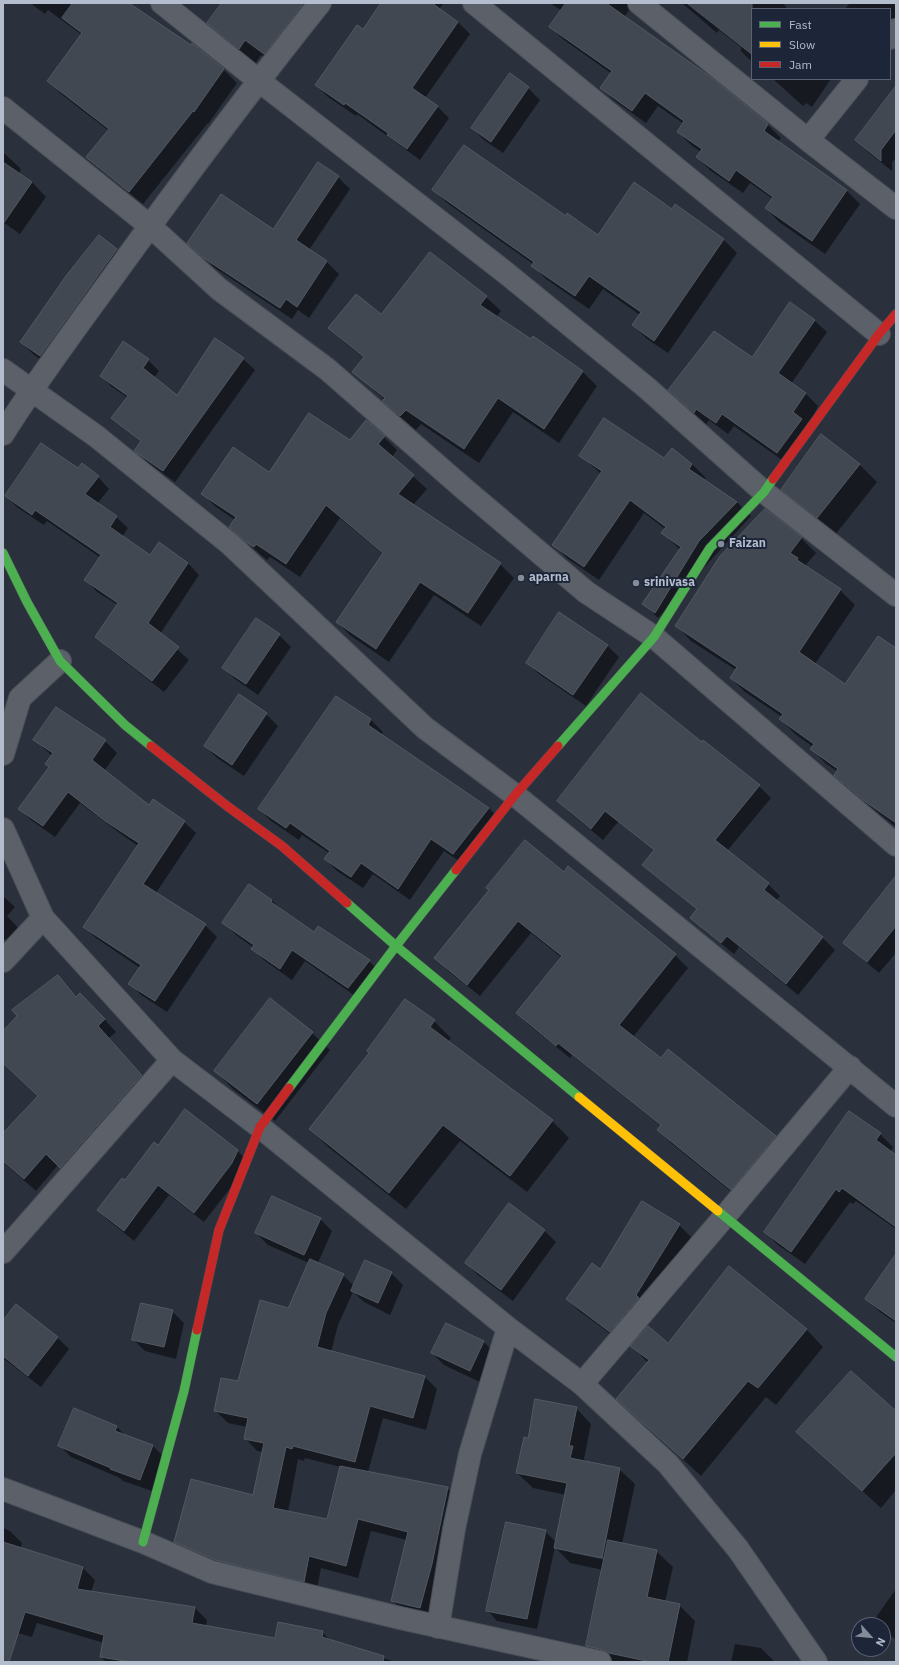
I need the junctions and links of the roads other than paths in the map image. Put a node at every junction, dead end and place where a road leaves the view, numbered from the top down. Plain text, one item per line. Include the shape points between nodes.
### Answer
1 (162, 3) edge
2 (320, 3) edge
3 (474, 3) edge
4 (639, 3) edge
5 (258, 80) junction
6 (856, 80) edge
7 (3, 108) edge
8 (808, 140) junction
9 (896, 208) edge
10 (150, 226) junction
11 (895, 318) edge
12 (879, 334) junction
13 (3, 370) edge
14 (30, 390) junction
15 (3, 434) edge
16 (764, 492) junction
17 (3, 552) edge
18 (896, 595) edge
19 (654, 637) junction
20 (60, 661) junction
21 (3, 754) edge
22 (515, 795) junction
23 (6, 842) edge
24 (896, 845) edge
25 (43, 918) junction
26 (396, 946) junction
27 (3, 961) edge
28 (172, 1060) junction
29 (850, 1067) junction
30 (896, 1106) edge
31 (260, 1127) junction
32 (725, 1216) junction
33 (3, 1252) edge
34 (508, 1328) junction
35 (896, 1357) edge
36 (582, 1384) junction
37 (3, 1489) edge
38 (143, 1542) junction
39 (438, 1627) junction
40 (600, 1662) edge
41 (816, 1662) edge

1 - 5 street
2 - 5 street
3 - 12 street
4 - 8 street
5 - 10 street
5 - 16 street via 506,273 647,388
6 - 8 street
7 - 10 street
8 - 9 street
10 - 14 street
10 - 19 street via 219,289 327,369 586,592
11 - 12 street
12 - 16 street
13 - 14 street
14 - 15 street
14 - 22 street via 96,436 230,544 425,728
16 - 18 street
16 - 19 street via 710,548
17 - 20 street
19 - 22 street
19 - 24 street
20 - 21 street via 20,698
20 - 26 street via 125,725 282,846
22 - 26 street
22 - 29 street
23 - 25 street
25 - 27 street
25 - 28 street
26 - 31 street
26 - 32 street
28 - 31 street
28 - 33 street
29 - 30 street
29 - 32 street
31 - 34 street
31 - 38 street via 219,1230 184,1391
32 - 35 street
32 - 36 street
34 - 36 street
34 - 39 street via 470,1454 454,1529
36 - 41 street via 668,1464 738,1549
37 - 38 street
38 - 39 street via 212,1572
39 - 40 street

